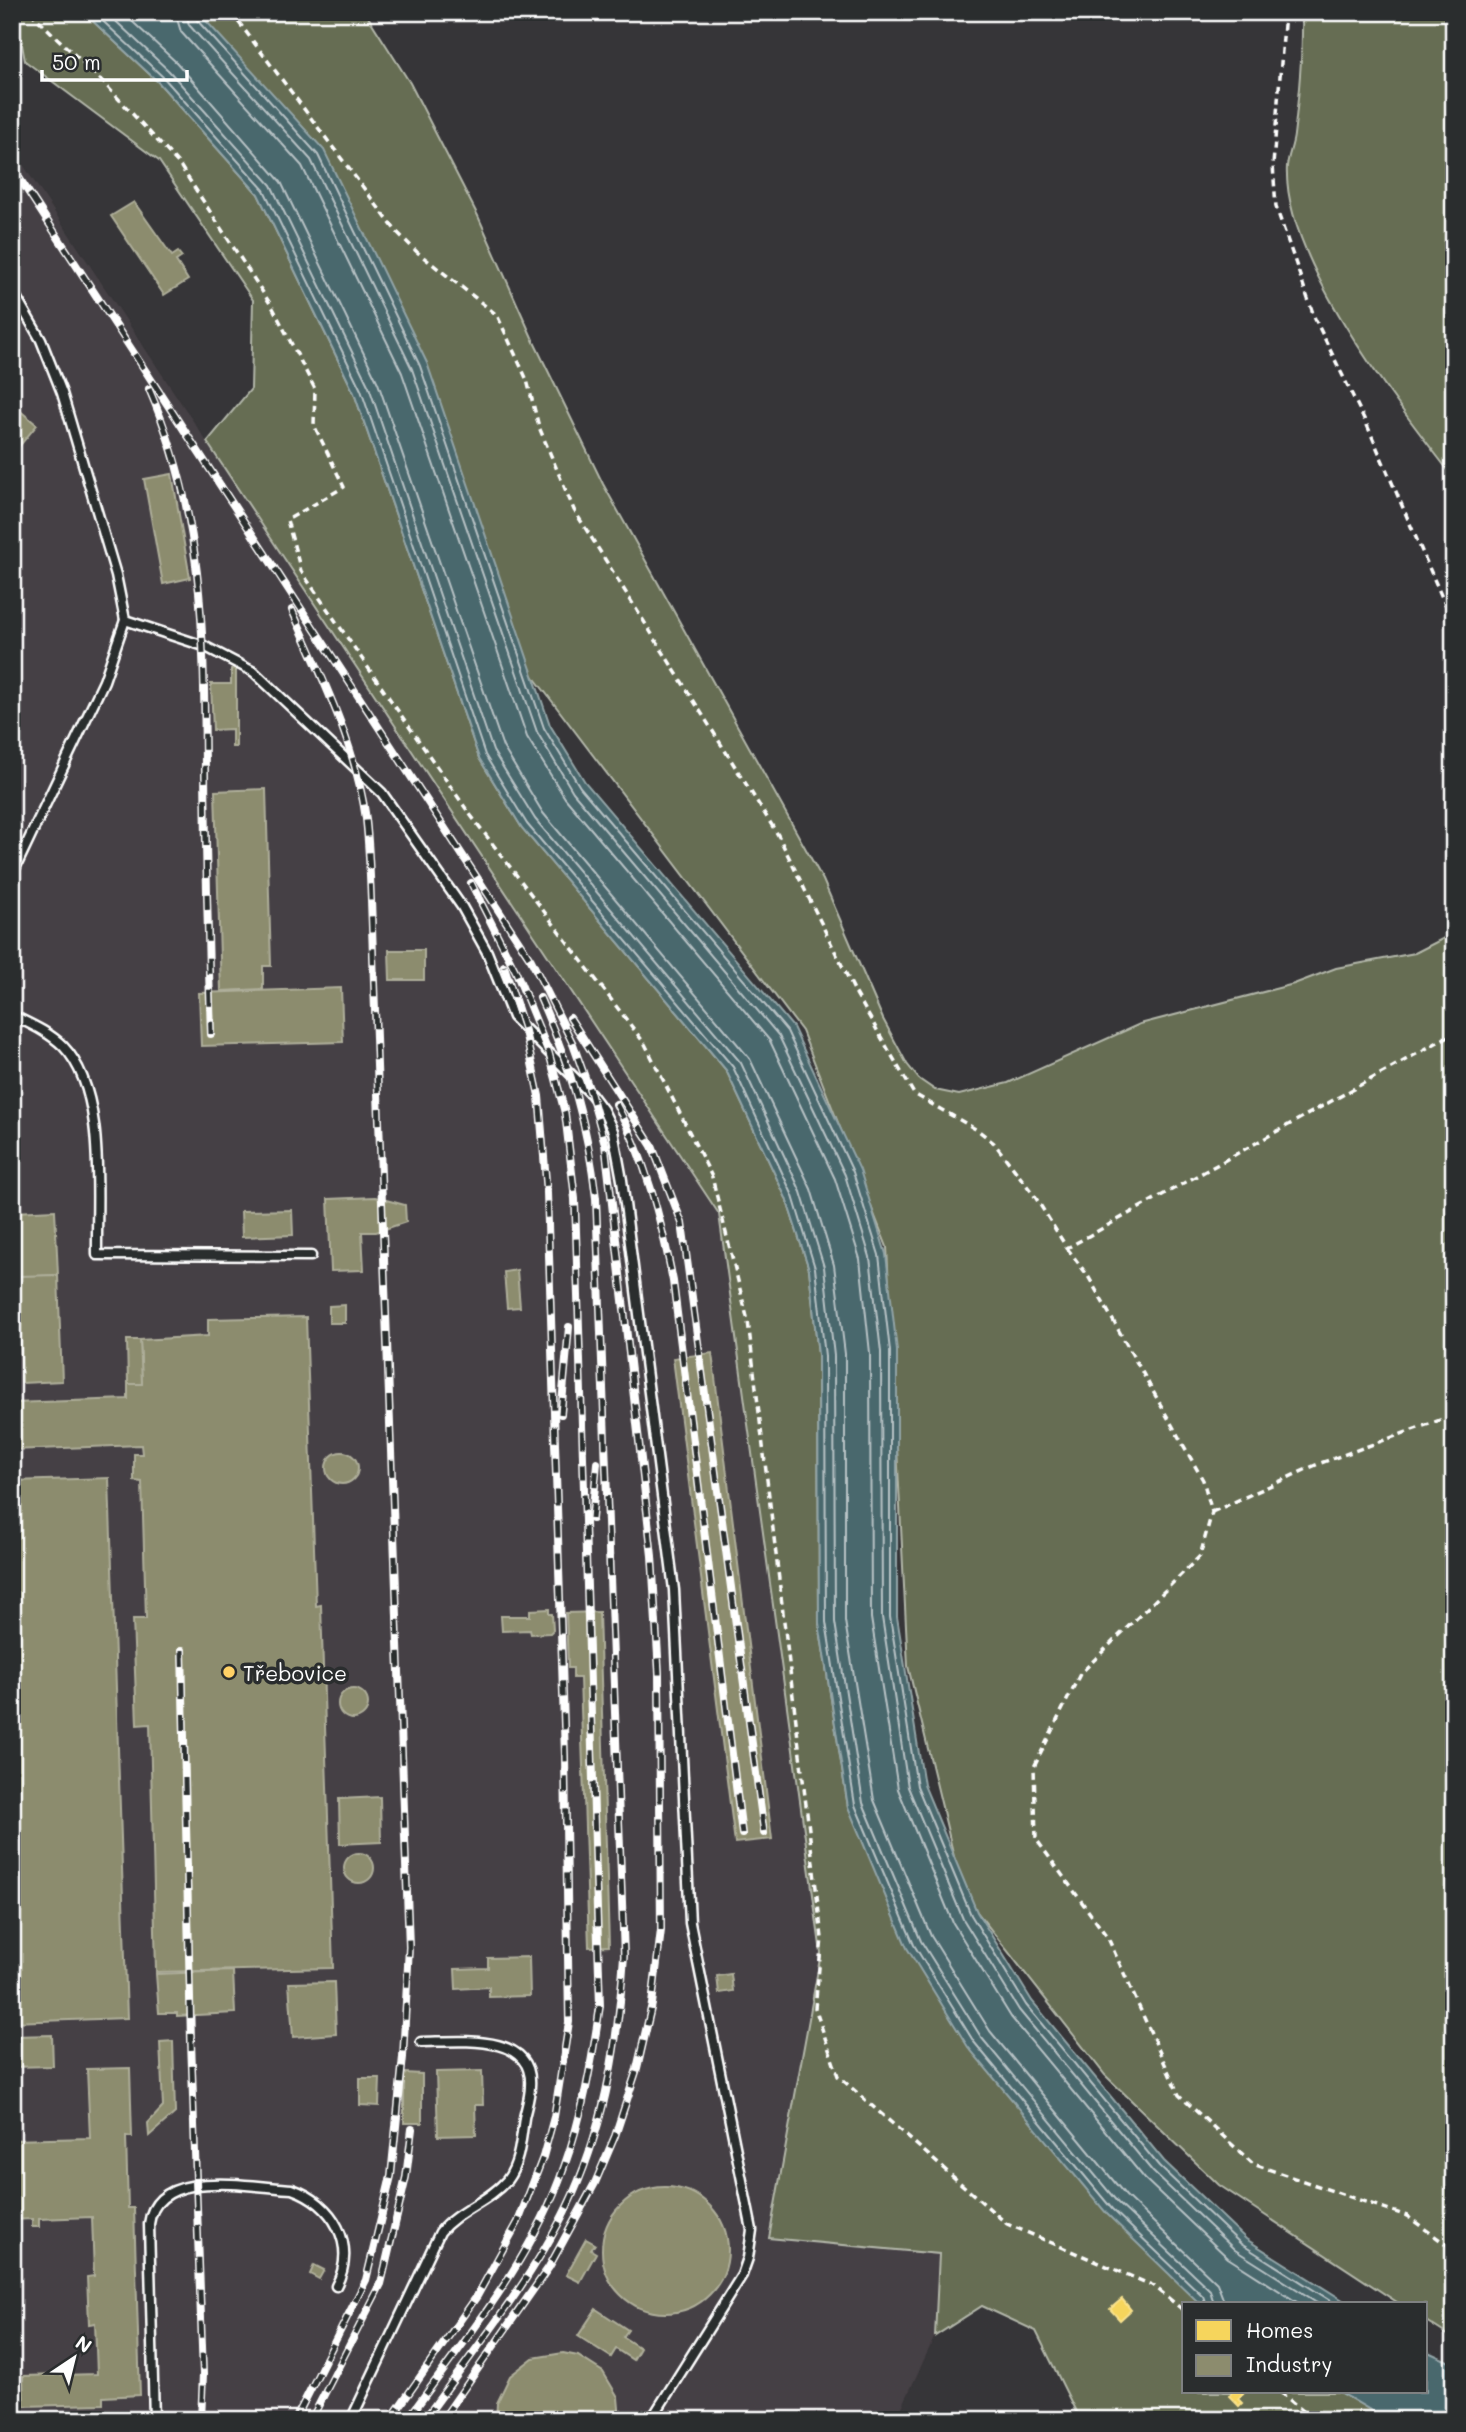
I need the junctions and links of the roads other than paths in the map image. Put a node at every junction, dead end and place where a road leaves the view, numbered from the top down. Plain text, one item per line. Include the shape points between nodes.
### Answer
1 (12, 290) edge
2 (125, 620) junction
3 (12, 875) edge
4 (12, 1015) edge
5 (311, 1256) dead end
6 (421, 2042) dead end
7 (336, 2286) dead end
8 (154, 2420) edge
9 (351, 2420) edge
10 (651, 2420) edge

1 - 2 lane via 41,340 62,393
2 - 3 lane via 104,681
2 - 10 lane via 204,646 254,672 367,776 462,907 487,952 513,1017 591,1094 613,1131 674,1590 690,1923 752,2230 742,2275
4 - 5 lane via 62,1045 88,1089 97,1255
6 - 9 lane via 500,2045 524,2063 531,2086 509,2176 495,2192 440,2232
7 - 8 lane via 345,2252 341,2233 324,2207 306,2194 292,2189 186,2185 162,2197 149,2224

